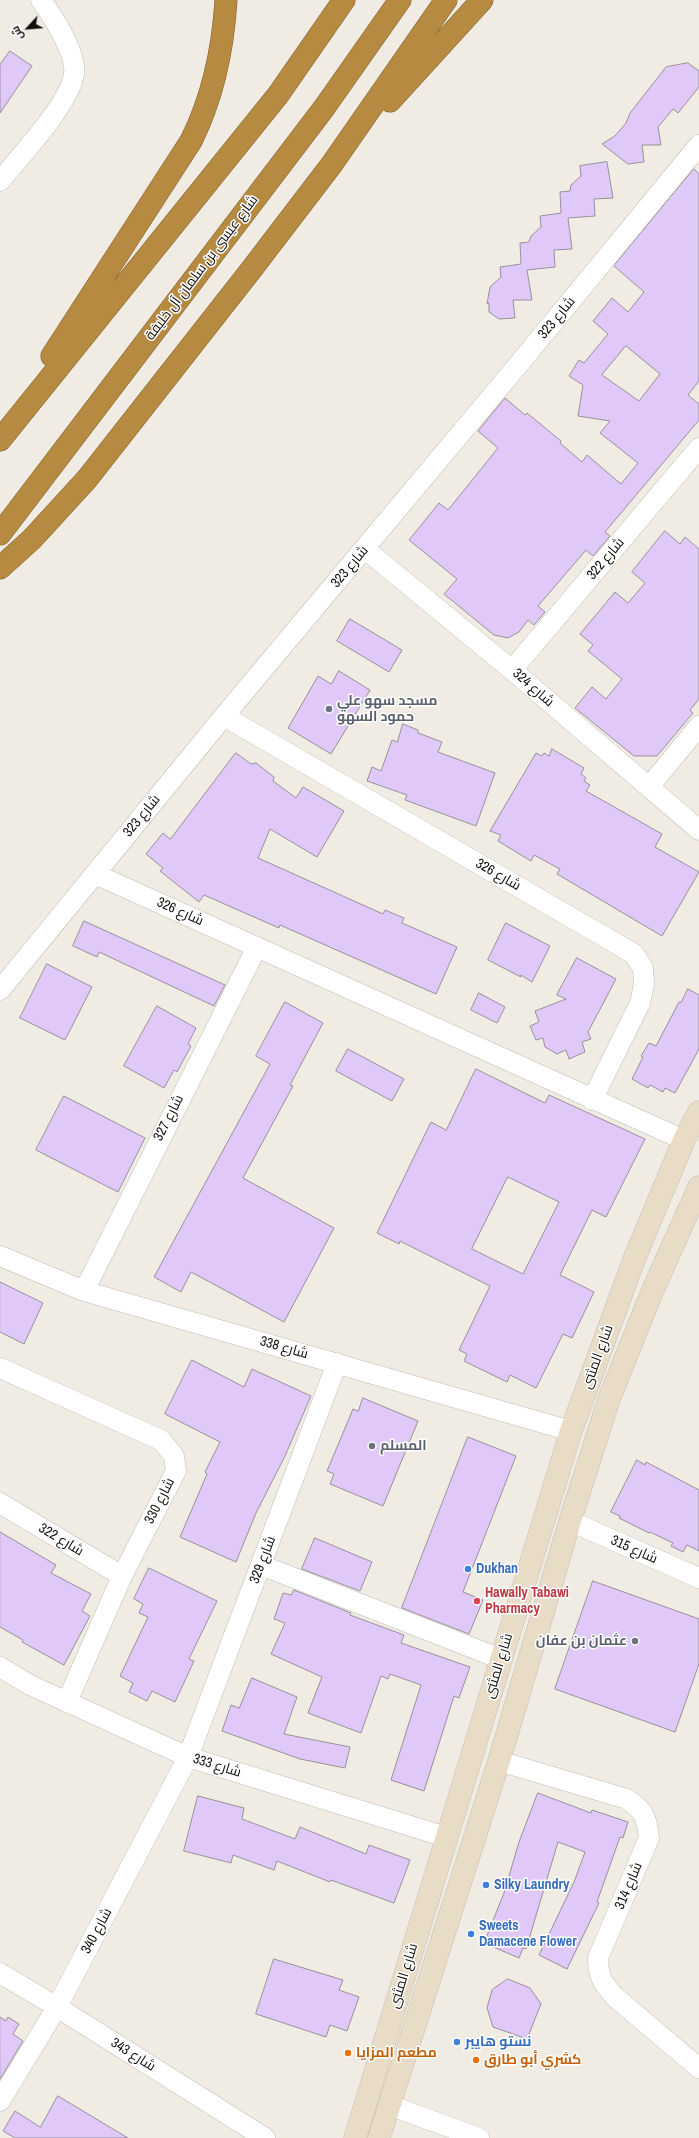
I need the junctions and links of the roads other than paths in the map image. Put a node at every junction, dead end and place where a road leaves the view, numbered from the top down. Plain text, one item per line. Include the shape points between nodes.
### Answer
1 (41, 0) edge
2 (226, 0) edge
3 (344, 0) edge
4 (400, 0) edge
5 (446, 0) edge
6 (482, 0) edge
7 (699, 145) edge
8 (332, 164) junction
9 (0, 181) edge
10 (3, 437) edge
11 (699, 448) edge
12 (0, 534) edge
13 (365, 549) junction
14 (0, 568) edge
15 (512, 670) junction
16 (224, 716) junction
17 (699, 726) edge
18 (649, 786) junction
19 (699, 830) edge
20 (95, 874) junction
21 (257, 947) junction
22 (0, 990) edge
23 (592, 1100) junction
24 (699, 1112) edge
25 (684, 1140) junction
26 (699, 1187) edge
27 (0, 1256) edge
28 (84, 1291) junction
29 (337, 1363) junction
30 (0, 1368) edge
31 (571, 1431) junction
32 (0, 1504) edge
33 (570, 1521) junction
34 (261, 1565) junction
35 (122, 1576) junction
36 (699, 1578) edge
37 (501, 1659) junction
38 (0, 1667) edge
39 (68, 1702) junction
40 (188, 1757) junction
41 (498, 1761) junction
42 (446, 1837) junction
43 (0, 1973) edge
44 (57, 2006) junction
45 (699, 2068) edge
46 (0, 2101) edge
47 (389, 2106) junction
48 (265, 2138) edge
49 (355, 2138) edge
50 (379, 2138) edge
51 (479, 2138) edge

1 - 9 street via 70,49 74,73 64,101
2 - 10 highway via 222,43 201,122 54,352
3 - 10 highway via 278,95
4 - 12 highway, شارع عيسى بن سلمان آل خليفة via 324,108
5 - 8 highway
6 - 8 highway
7 - 13 street, شارع 323
8 - 14 highway via 87,479 32,540
11 - 15 street, شارع 322
13 - 15 street, شارع 324
13 - 16 street, شارع 323
15 - 18 street, شارع 324
16 - 20 street, شارع 323
16 - 23 street, شارع 326 via 634,954 643,968 644,984 640,1003
17 - 18 street
18 - 19 street, شارع 324
20 - 21 street, شارع 326
20 - 22 street, شارع 323
21 - 23 street, شارع 326
21 - 28 street, شارع 327
23 - 25 street, شارع 326
24 - 25 street, شارع المثنى
25 - 31 street, شارع المثنى via 635,1257
26 - 33 street, شارع المثنى via 652,1292 609,1399
27 - 28 street, شارع 338
28 - 29 street, شارع 338
29 - 31 street, شارع 338
29 - 34 street, شارع 329
30 - 35 street, شارع 330 via 161,1440 174,1456 176,1471
31 - 37 street, شارع المثنى
32 - 35 street, شارع 322
33 - 36 street, شارع 315
33 - 41 street, شارع المثنى
34 - 37 street
34 - 40 street, شارع 329
35 - 39 street, شارع 330
37 - 42 street, شارع المثنى
38 - 39 street, شارع 333 via 30,1686
39 - 40 street, شارع 333
40 - 42 street, شارع 333
40 - 44 street, شارع 340
41 - 45 street, شارع 314 via 627,1799 640,1808 647,1821 649,1838 598,1958 598,1973 603,1985 615,1997
41 - 47 street, شارع المثنى
42 - 49 street, شارع المثنى
43 - 44 street, شارع 343
44 - 46 street, شارع 340
44 - 48 street, شارع 343
47 - 50 street, شارع المثنى
47 - 51 street

